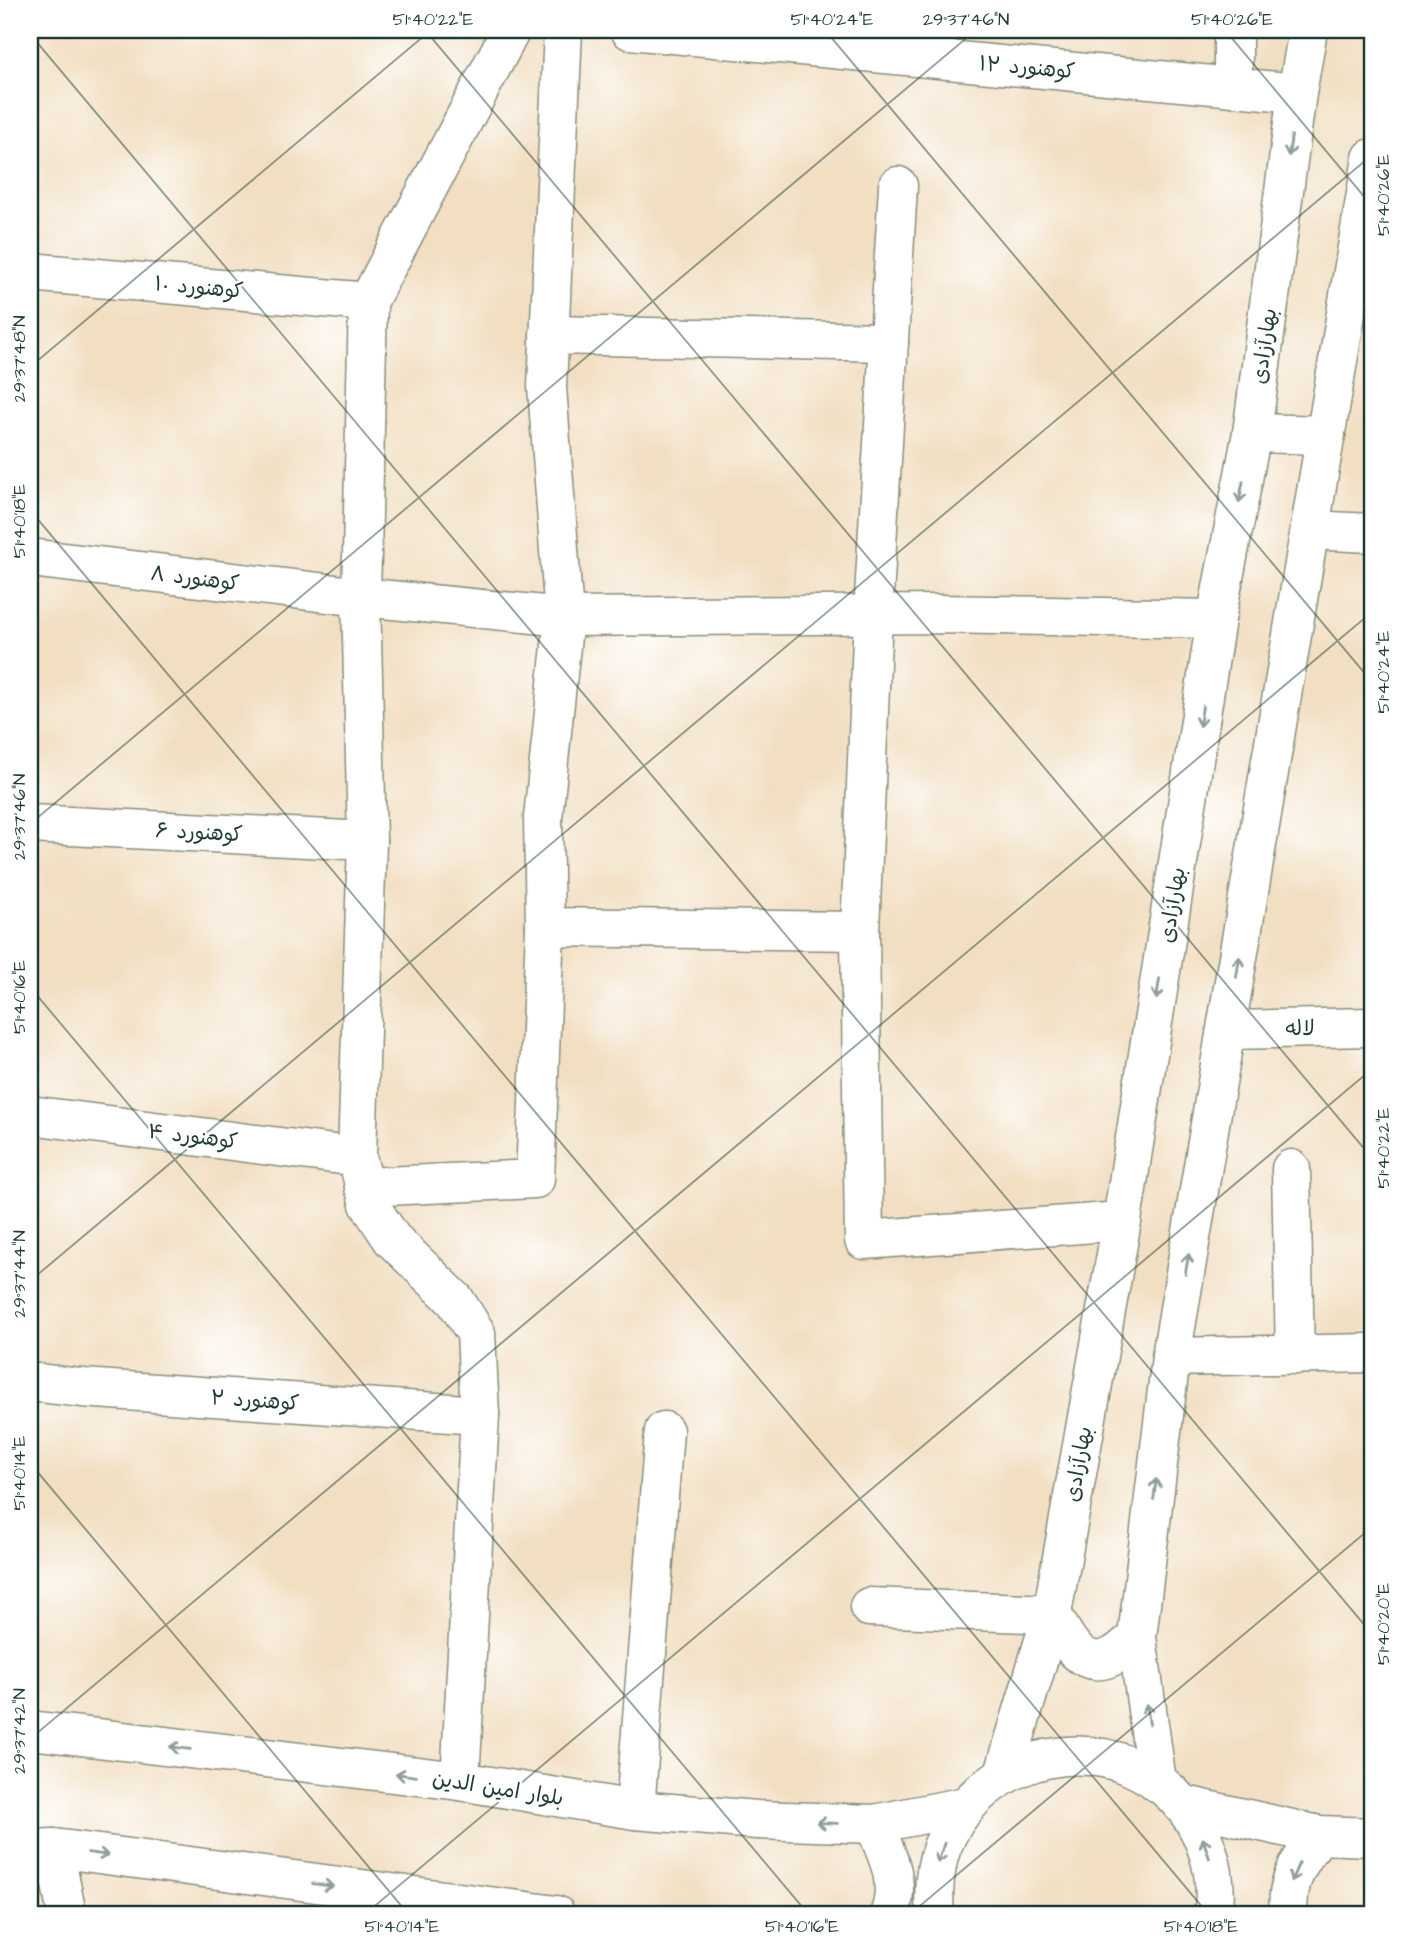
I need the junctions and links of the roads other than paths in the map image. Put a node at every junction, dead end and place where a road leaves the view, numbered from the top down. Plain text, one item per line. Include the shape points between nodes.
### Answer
1 (511, 30) edge
2 (563, 30) edge
3 (630, 30) edge
4 (1233, 30) edge
5 (1308, 30) edge
6 (1233, 87) junction
7 (1297, 93) junction
8 (1372, 158) edge
9 (898, 186) dead end
10 (1367, 223) edge
11 (30, 272) edge
12 (368, 302) junction
13 (549, 335) junction
14 (889, 342) junction
15 (1252, 433) junction
16 (1326, 435) junction
17 (1310, 530) junction
18 (1372, 533) edge
19 (30, 558) edge
20 (361, 597) junction
21 (873, 614) junction
22 (564, 617) junction
23 (1216, 619) junction
24 (30, 824) edge
25 (368, 841) junction
26 (545, 927) junction
27 (860, 931) junction
28 (1372, 1027) edge
29 (1227, 1030) junction
30 (30, 1115) edge
31 (1291, 1169) dead end
32 (360, 1172) junction
33 (1122, 1222) junction
34 (1372, 1353) edge
35 (1294, 1355) junction
36 (1171, 1357) junction
37 (30, 1382) edge
38 (480, 1415) junction
39 (664, 1431) dead end
40 (869, 1606) dead end
41 (1052, 1614) junction
42 (1138, 1637) junction
43 (30, 1730) edge
44 (1004, 1774) junction
45 (460, 1781) junction
46 (1169, 1793) junction
47 (967, 1806) junction
48 (635, 1810) junction
49 (874, 1824) junction
50 (1319, 1835) junction
51 (1372, 1837) edge
52 (42, 1848) edge
53 (467, 1910) edge
54 (67, 1915) edge
55 (556, 1915) edge
56 (889, 1915) edge
57 (935, 1915) edge
58 (1213, 1915) edge
59 (1289, 1915) edge

1 - 12 street
2 - 13 street
3 - 6 street, کوهنورد ۱۲
4 - 6 street
5 - 7 street, بهارآزادی
6 - 7 street, کوهنورد ۱۲
7 -> 15 street, بهارآزادی
8 - 10 street
9 - 14 street
10 - 16 street
11 - 12 street, کوهنورد ۱۰
12 - 20 street
13 - 14 street
13 - 22 street via 547,387
14 - 21 street
15 - 16 street
15 -> 23 street, بهارآزادی
16 - 17 street
17 - 18 street
29 -> 17 street
19 - 20 street, کوهنورد ۸
20 - 22 street, کوهنورد ۸
20 - 25 street
21 - 22 street, کوهنورد ۸
21 - 23 street, کوهنورد ۸
21 - 27 street
22 - 26 street via 543,818
23 -> 33 street, بهارآزادی
24 - 25 street, کوهنورد ۶
25 - 32 street
26 - 27 street
26 - 32 street, کوهنورد ۴ via 535,1179
27 - 33 street via 864,1240
28 - 29 street, لاله
36 -> 29 street
30 - 32 street, کوهنورد ۴
31 - 35 street
32 - 38 street via 369,1205 392,1239 454,1300 476,1333
33 - 41 street, بهارآزادی
34 - 35 street
35 - 36 street
42 -> 36 street
37 - 38 street, کوهنورد ۲
38 - 45 street
39 - 48 street
40 - 41 street
41 - 42 street via 1076,1653 1091,1660 1111,1657
41 - 44 street, بهارآزادی
46 -> 42 street
45 -> 43 street, بلوار امین الدین
44 - 46 street via 1050,1757 1098,1757 1122,1763
44 - 47 street
45 - 48 street, بلوار امین الدین
46 - 50 street
58 -> 46 street via 1215,1889 1206,1846 1196,1824
47 - 49 street, بلوار امین الدین
47 -> 57 street via 942,1847 933,1896
49 -> 48 street, بلوار امین الدین via 757,1821
49 - 56 street via 892,1865 895,1890
50 - 51 street
50 -> 59 street via 1291,1878
52 -> 53 street
52 - 54 street
53 - 55 street

